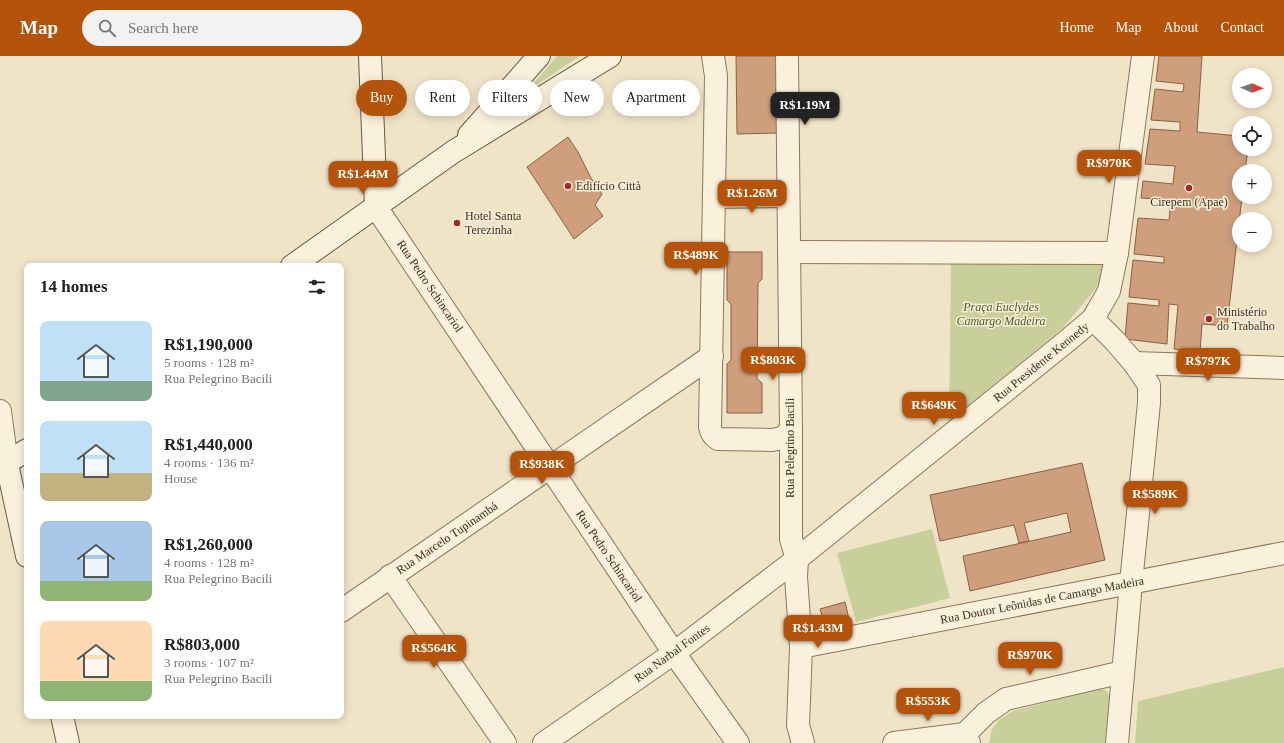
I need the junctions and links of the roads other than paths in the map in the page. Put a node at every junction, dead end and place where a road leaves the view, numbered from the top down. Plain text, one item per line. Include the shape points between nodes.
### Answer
1 (370, 56) edge
2 (540, 56) edge
3 (610, 56) edge
4 (713, 56) edge
5 (787, 56) edge
6 (1144, 56) edge
7 (454, 152) junction
8 (788, 196) junction
9 (714, 197) junction
10 (376, 206) junction
11 (789, 252) junction
12 (1117, 252) junction
13 (296, 263) edge
14 (1093, 319) junction
15 (712, 356) junction
16 (1134, 363) junction
17 (1284, 368) edge
18 (0, 411) edge
19 (791, 431) junction
20 (24, 452) edge
21 (3, 465) edge
22 (551, 467) junction
23 (24, 545) edge
24 (1284, 553) edge
25 (796, 559) junction
26 (390, 576) junction
27 (1131, 583) junction
28 (344, 609) edge
29 (801, 647) junction
30 (674, 653) junction
31 (1123, 672) junction
32 (63, 719) edge
33 (967, 739) edge
34 (68, 743) edge
35 (506, 743) edge
36 (544, 743) edge
37 (738, 743) edge
38 (803, 743) edge
39 (894, 743) edge
40 (1117, 743) edge

1 - 10 street
2 - 7 street
3 - 7 street
4 - 9 street via 716,76
5 - 8 street, Rua Pelegrino Bacili
6 - 12 street, Rua Presidente Kennedy
7 - 10 street
8 - 9 street
8 - 11 street, Rua Pelegrino Bacili
9 - 15 street
10 - 13 street
10 - 22 street, Rua Pedro Schincariol
11 - 12 street
11 - 19 street, Rua Pelegrino Bacili
12 - 14 street, Rua Presidente Kennedy via 1109,291
14 - 16 street
14 - 25 street, Rua Presidente Kennedy
15 - 19 street via 710,427 714,437 772,440 782,438
15 - 22 street, Rua Marcelo Tupinambá
16 - 17 street
16 - 27 street via 1149,385 1149,403
18 - 21 street
19 - 25 street, Rua Pelegrino Bacili via 791,539
20 - 21 street
21 - 23 street
22 - 26 street, Rua Marcelo Tupinambá
22 - 30 street, Rua Pedro Schincariol
24 - 27 street, Rua Doutor Leônidas de Camargo Madeira
25 - 29 street, Rua Pelegrino Bacili
25 - 30 street, Rua Narbal Fontes
26 - 28 street, Rua Marcelo Tupinambá
26 - 35 street
27 - 29 street, Rua Doutor Leônidas de Camargo Madeira
27 - 31 street
29 - 38 street, Rua Pelegrino Bacili via 798,725
30 - 36 street, Rua Narbal Fontes
30 - 37 street, Rua Pedro Schincariol
31 - 33 street via 1006,699 986,713
31 - 40 street
32 - 34 street
33 - 39 street

